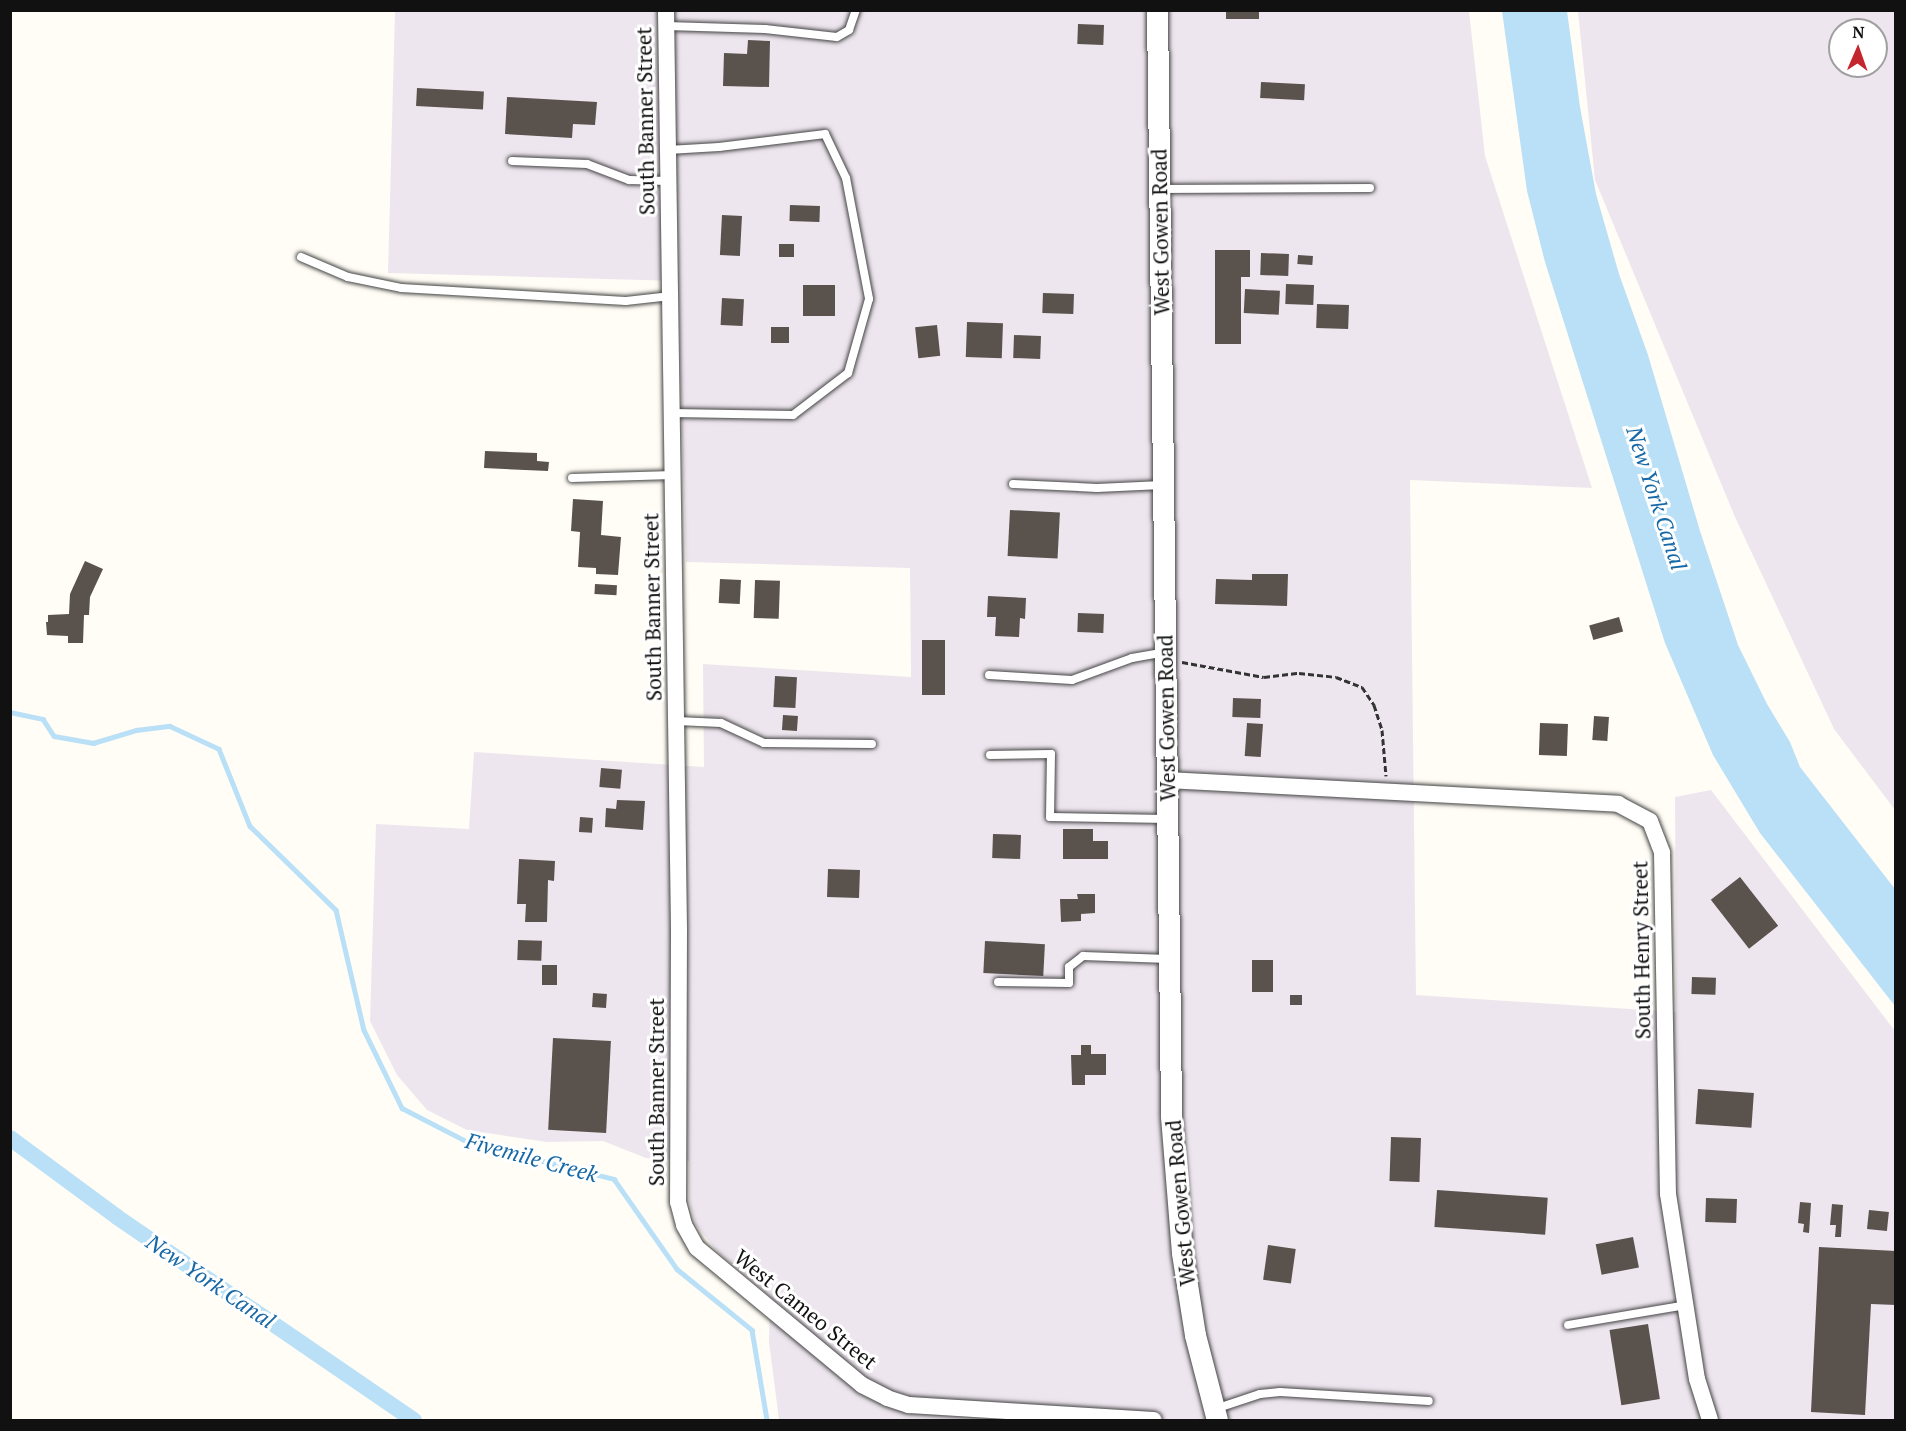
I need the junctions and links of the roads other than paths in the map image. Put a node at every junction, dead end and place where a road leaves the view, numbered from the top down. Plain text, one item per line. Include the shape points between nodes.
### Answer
1 (856, 10) edge
2 (1157, 10) edge
3 (666, 18) edge
4 (668, 150) junction
5 (512, 160) dead end
6 (669, 181) junction
7 (1370, 188) dead end
8 (1159, 189) junction
9 (302, 257) dead end
10 (670, 296) junction
11 (672, 413) junction
12 (673, 475) junction
13 (572, 478) dead end
14 (1013, 484) dead end
15 (1163, 485) junction
16 (1165, 655) junction
17 (988, 675) dead end
18 (676, 721) junction
19 (872, 744) dead end
20 (990, 755) dead end
21 (1167, 780) junction
22 (1167, 819) junction
23 (1169, 959) junction
24 (998, 982) dead end
25 (678, 1202) joint
26 (1686, 1305) junction
27 (1568, 1325) dead end
28 (1429, 1401) dead end
29 (1216, 1415) edge
30 (1154, 1420) edge
31 (1710, 1420) edge

1 - 3 lane via 849,30 837,37
2 - 8 street, West Gowen Road
3 - 4 street, South Banner Street
4 - 6 street, South Banner Street
4 - 11 lane via 825,134 846,178 869,299 848,373 793,415
5 - 6 lane via 587,164 629,180
6 - 10 street, South Banner Street
7 - 8 lane
8 - 15 street, West Gowen Road
9 - 10 lane via 348,277 401,288 626,301
10 - 11 street, South Banner Street
11 - 12 street, South Banner Street
12 - 13 lane
12 - 18 street, South Banner Street
14 - 15 lane via 1097,488
15 - 16 street, West Gowen Road
16 - 17 lane via 1131,658 1072,680
16 - 21 street, West Gowen Road
18 - 19 lane via 721,723 764,743
18 - 25 street, South Banner Street via 680,929
20 - 22 lane via 1051,754 1050,817
21 - 22 street, West Gowen Road
21 - 26 street, South Henry Street via 1618,804 1650,820 1662,853 1668,1194
22 - 23 street, West Gowen Road
23 - 24 lane via 1083,956 1069,967 1069,983
23 - 29 street, West Gowen Road via 1171,1116 1182,1253 1195,1335
25 - 30 street, West Cameo Street via 684,1225 697,1248 861,1385 887,1398 909,1405
26 - 27 lane
26 - 31 street, South Henry Street via 1697,1379
28 - 29 lane via 1280,1392 1260,1394

